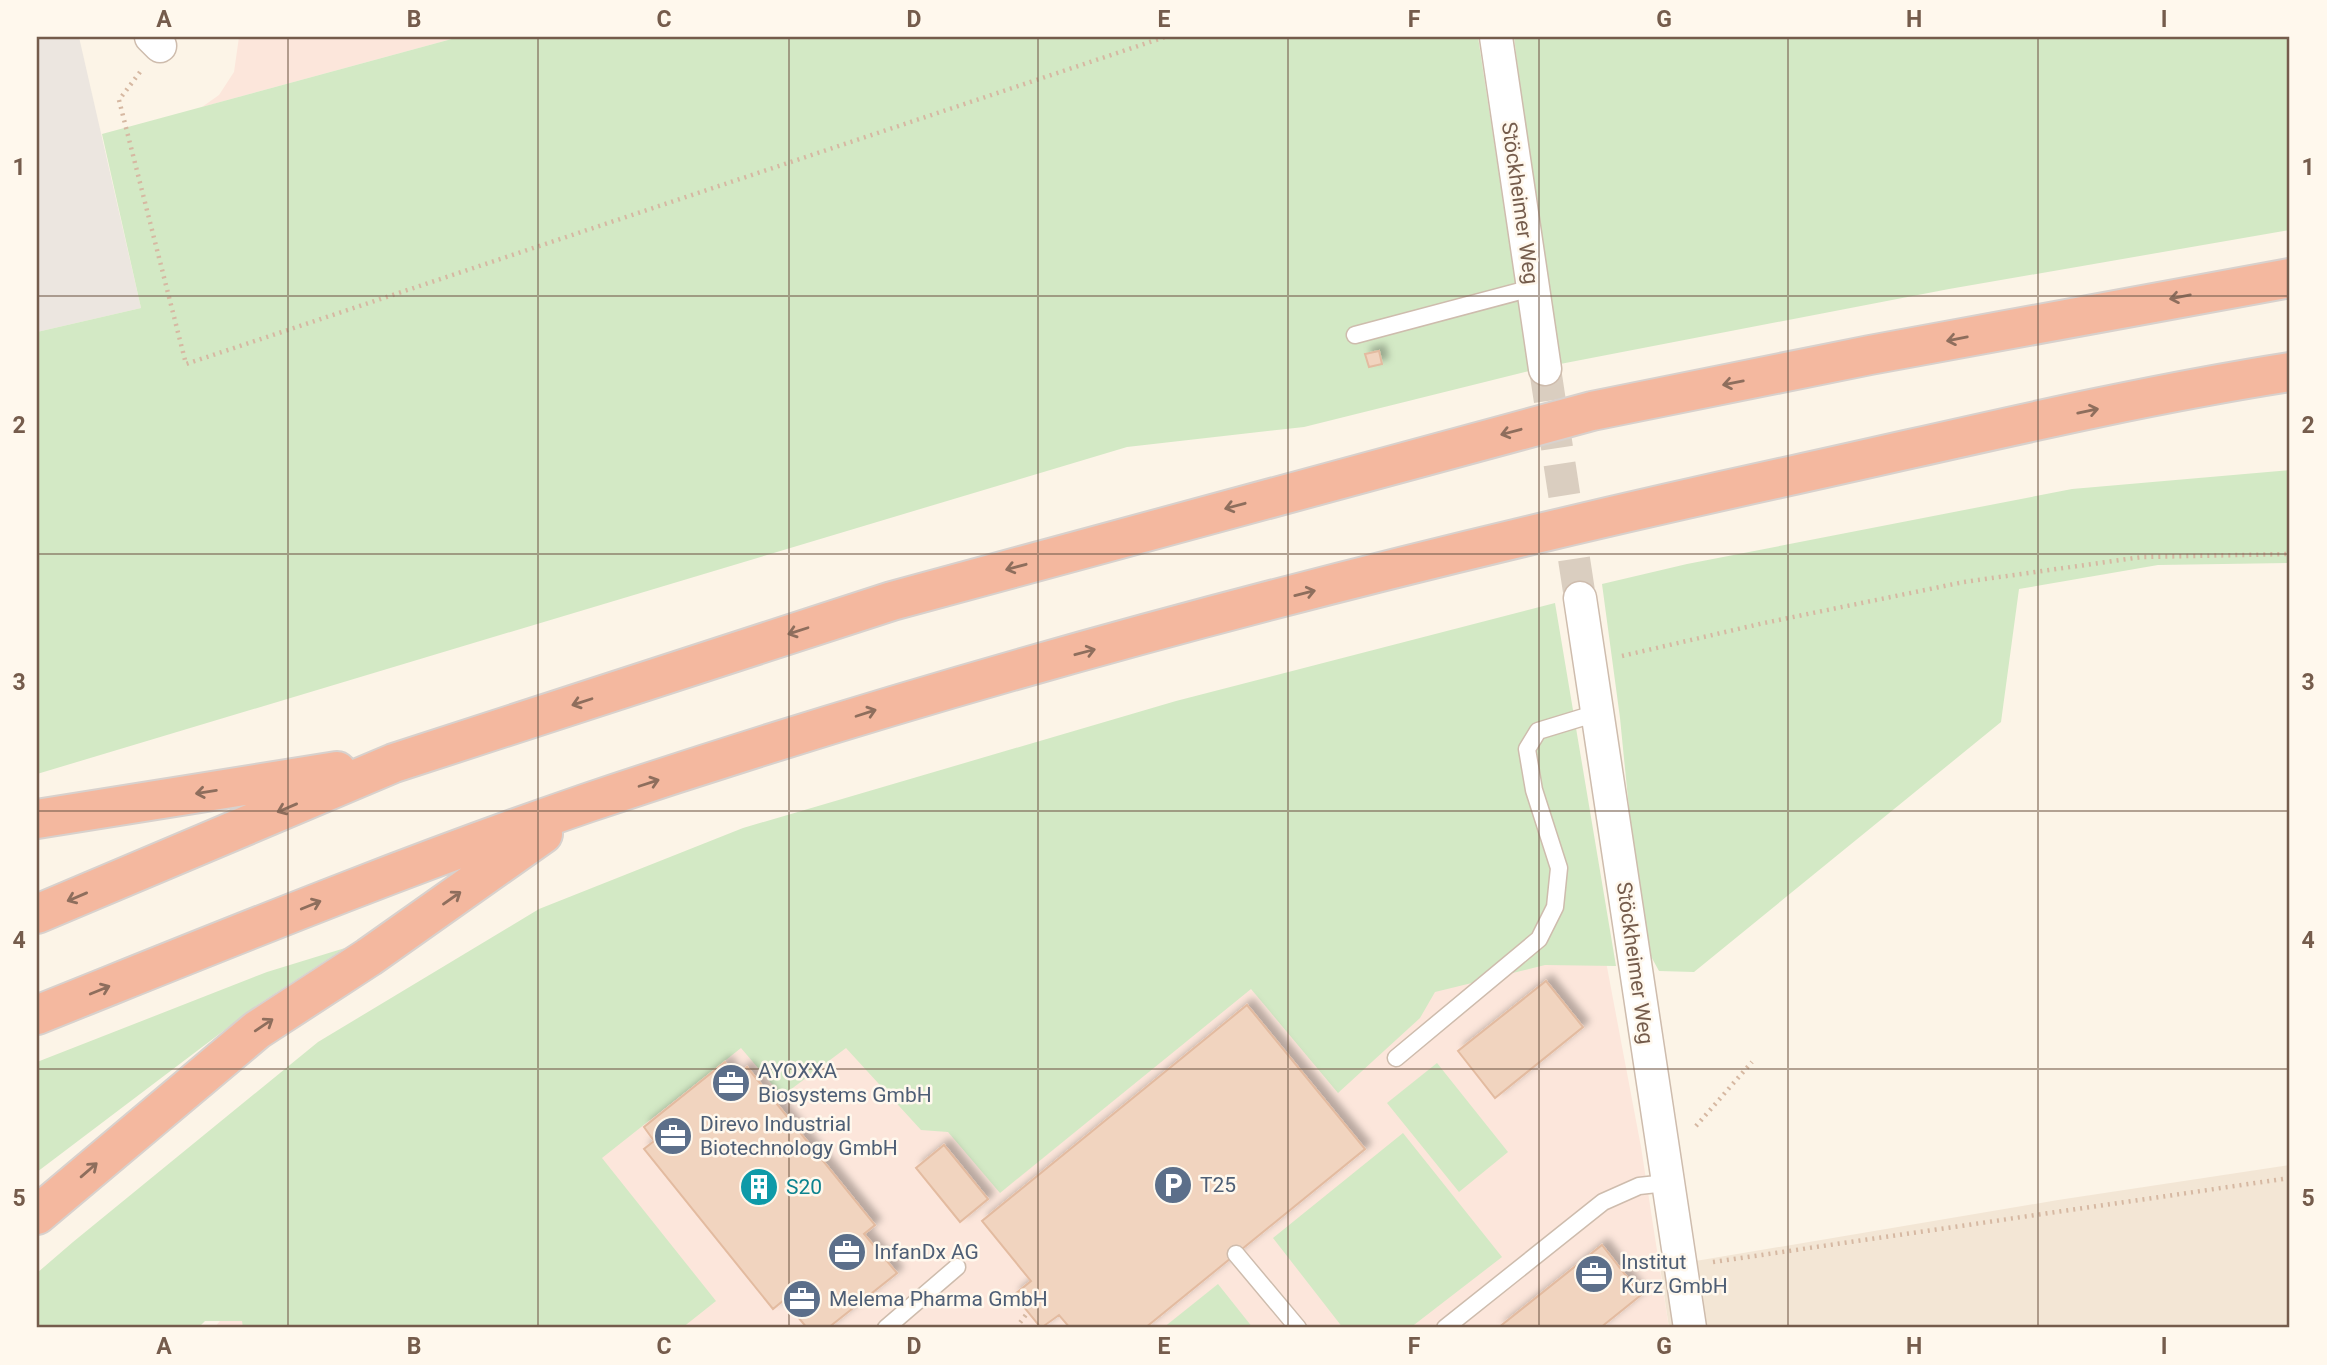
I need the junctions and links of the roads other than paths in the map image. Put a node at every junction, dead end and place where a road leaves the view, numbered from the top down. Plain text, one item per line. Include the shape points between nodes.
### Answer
1 (1496, 37) edge
2 (2290, 278) edge
3 (1532, 288) junction
4 (1355, 335) dead end
5 (1545, 369) tunnel mouth
6 (2290, 372) edge
7 (1580, 598) tunnel mouth
8 (1597, 713) junction
9 (394, 762) junction
10 (584, 804) junction
11 (37, 819) edge
12 (37, 914) edge
13 (37, 1015) edge
14 (1396, 1058) dead end
15 (1665, 1173) junction
16 (37, 1215) edge
17 (1236, 1254) dead end
18 (957, 1267) dead end
19 (886, 1328) edge
20 (1298, 1328) edge
21 (1445, 1328) edge
22 (1690, 1328) edge

1 - 3 street, Stöckheimer Weg
2 -> 9 highway via 1592,411 892,601
3 - 4 lane
3 - 5 street, Stöckheimer Weg
10 -> 6 highway via 884,707 1597,518 2021,425
7 - 8 street, Stöckheimer Weg
8 - 14 lane via 1538,731 1527,749 1534,790 1559,868 1555,907 1539,939
8 - 15 street, Stöckheimer Weg
9 -> 11 highway
9 -> 12 highway
13 -> 10 highway via 335,895
16 -> 10 highway via 257,1030 369,957
15 - 21 lane via 1603,1202
15 - 22 street, Stöckheimer Weg
17 - 20 lane
18 - 19 lane

